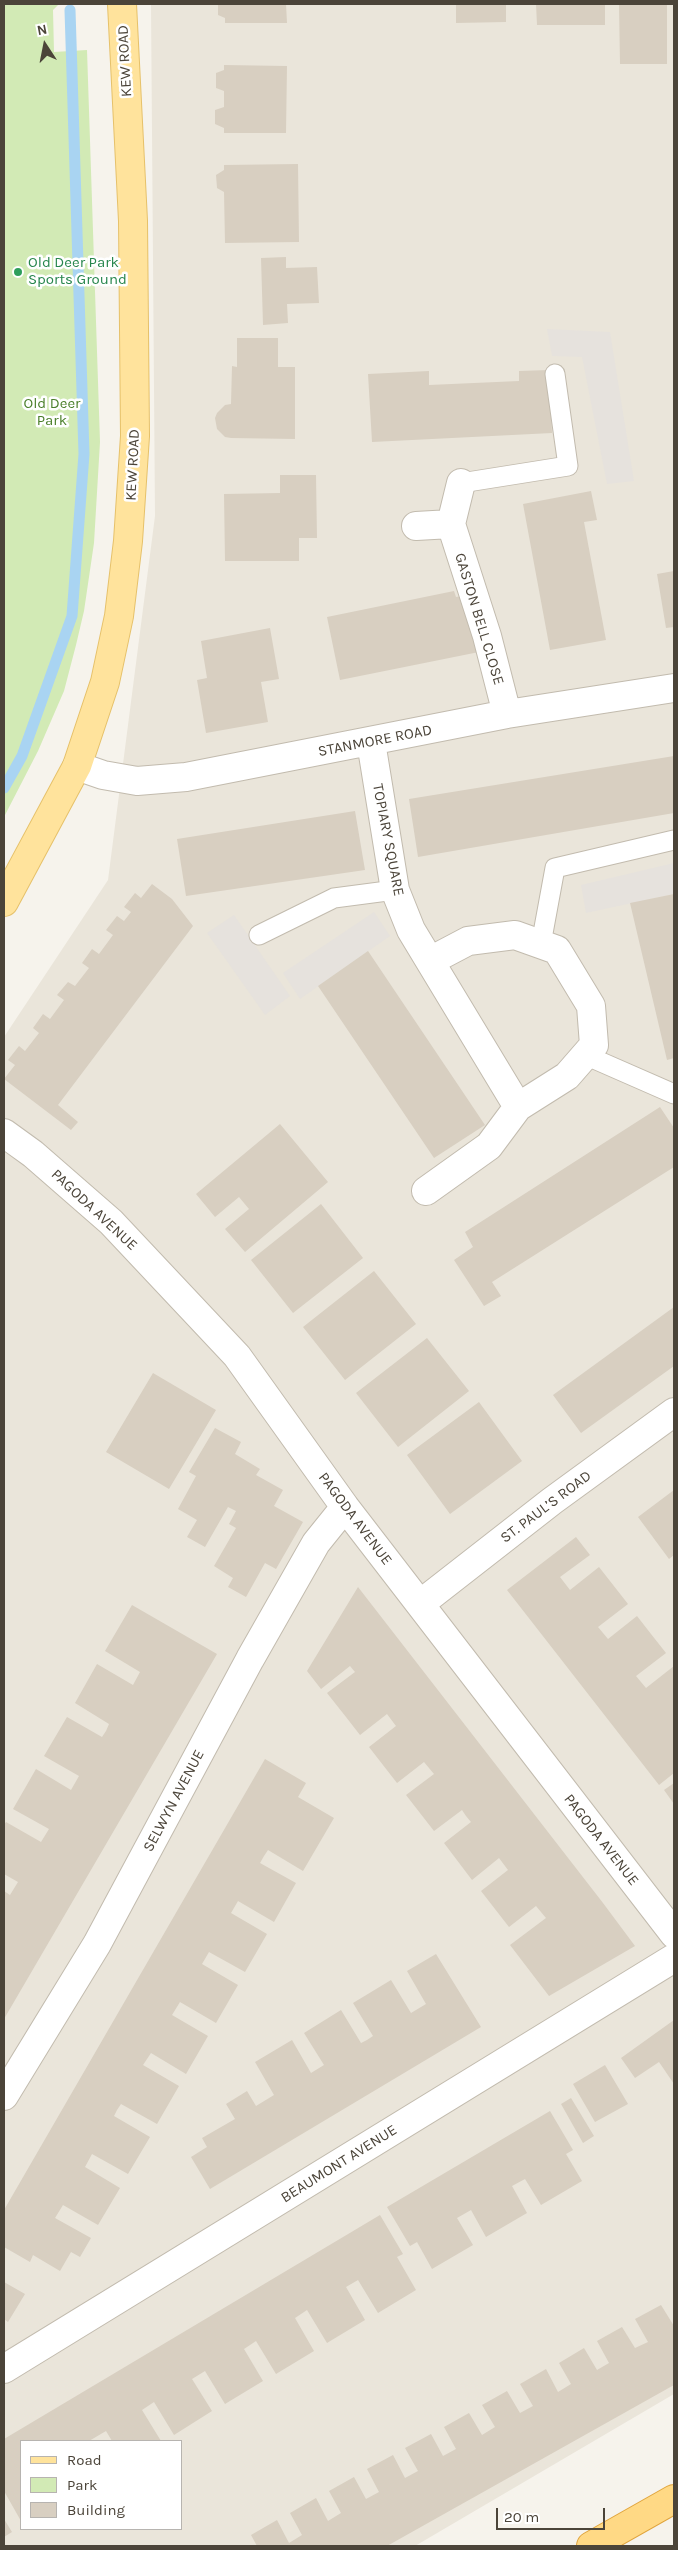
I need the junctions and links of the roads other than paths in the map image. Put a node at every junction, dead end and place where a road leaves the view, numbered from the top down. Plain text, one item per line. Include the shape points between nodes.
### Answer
1 (122, 4) edge
2 (555, 374) dead end
3 (462, 483) joint
4 (451, 524) junction
5 (416, 526) dead end
6 (674, 688) edge
7 (507, 714) junction
8 (371, 742) junction
9 (77, 766) junction
10 (674, 840) edge
11 (395, 890) junction
12 (4, 902) edge
13 (259, 935) dead end
14 (541, 944) junction
15 (430, 961) junction
16 (585, 1055) junction
17 (674, 1094) edge
18 (518, 1107) junction
19 (4, 1133) edge
20 (426, 1191) dead end
21 (674, 1412) edge
22 (344, 1507) junction
23 (420, 1604) junction
24 (674, 1934) edge
25 (674, 1958) edge
26 (4, 2096) edge
27 (4, 2369) edge
28 (674, 2499) edge
29 (592, 2546) edge

1 - 9 main road, KEW ROAD via 133,221 135,436 128,541 118,616 105,682
2 - 3 lane via 568,466
3 - 4 street
4 - 5 street
4 - 7 street, GASTON BELL CLOSE via 487,636
6 - 7 street, STANMORE ROAD
7 - 8 street, STANMORE ROAD
8 - 9 street, STANMORE ROAD via 233,770 167,779 137,781 113,778
8 - 11 street, TOPIARY SQUARE
9 - 12 main road, KEW ROAD
10 - 14 lane via 555,868
11 - 13 lane via 334,898
11 - 15 street, TOPIARY SQUARE via 411,930
14 - 15 street via 516,935 468,941
14 - 16 street via 556,950 591,1006 594,1045
15 - 18 street, TOPIARY SQUARE
16 - 17 lane
16 - 18 street via 567,1076
18 - 20 street via 489,1146
19 - 22 street, PAGODA AVENUE via 111,1222 237,1356
21 - 23 street, ST. PAUL’S ROAD
22 - 23 street, PAGODA AVENUE
22 - 26 street, SELWYN AVENUE via 316,1543 97,1944
23 - 24 street, PAGODA AVENUE
25 - 27 street, BEAUMONT AVENUE
28 - 29 highway

